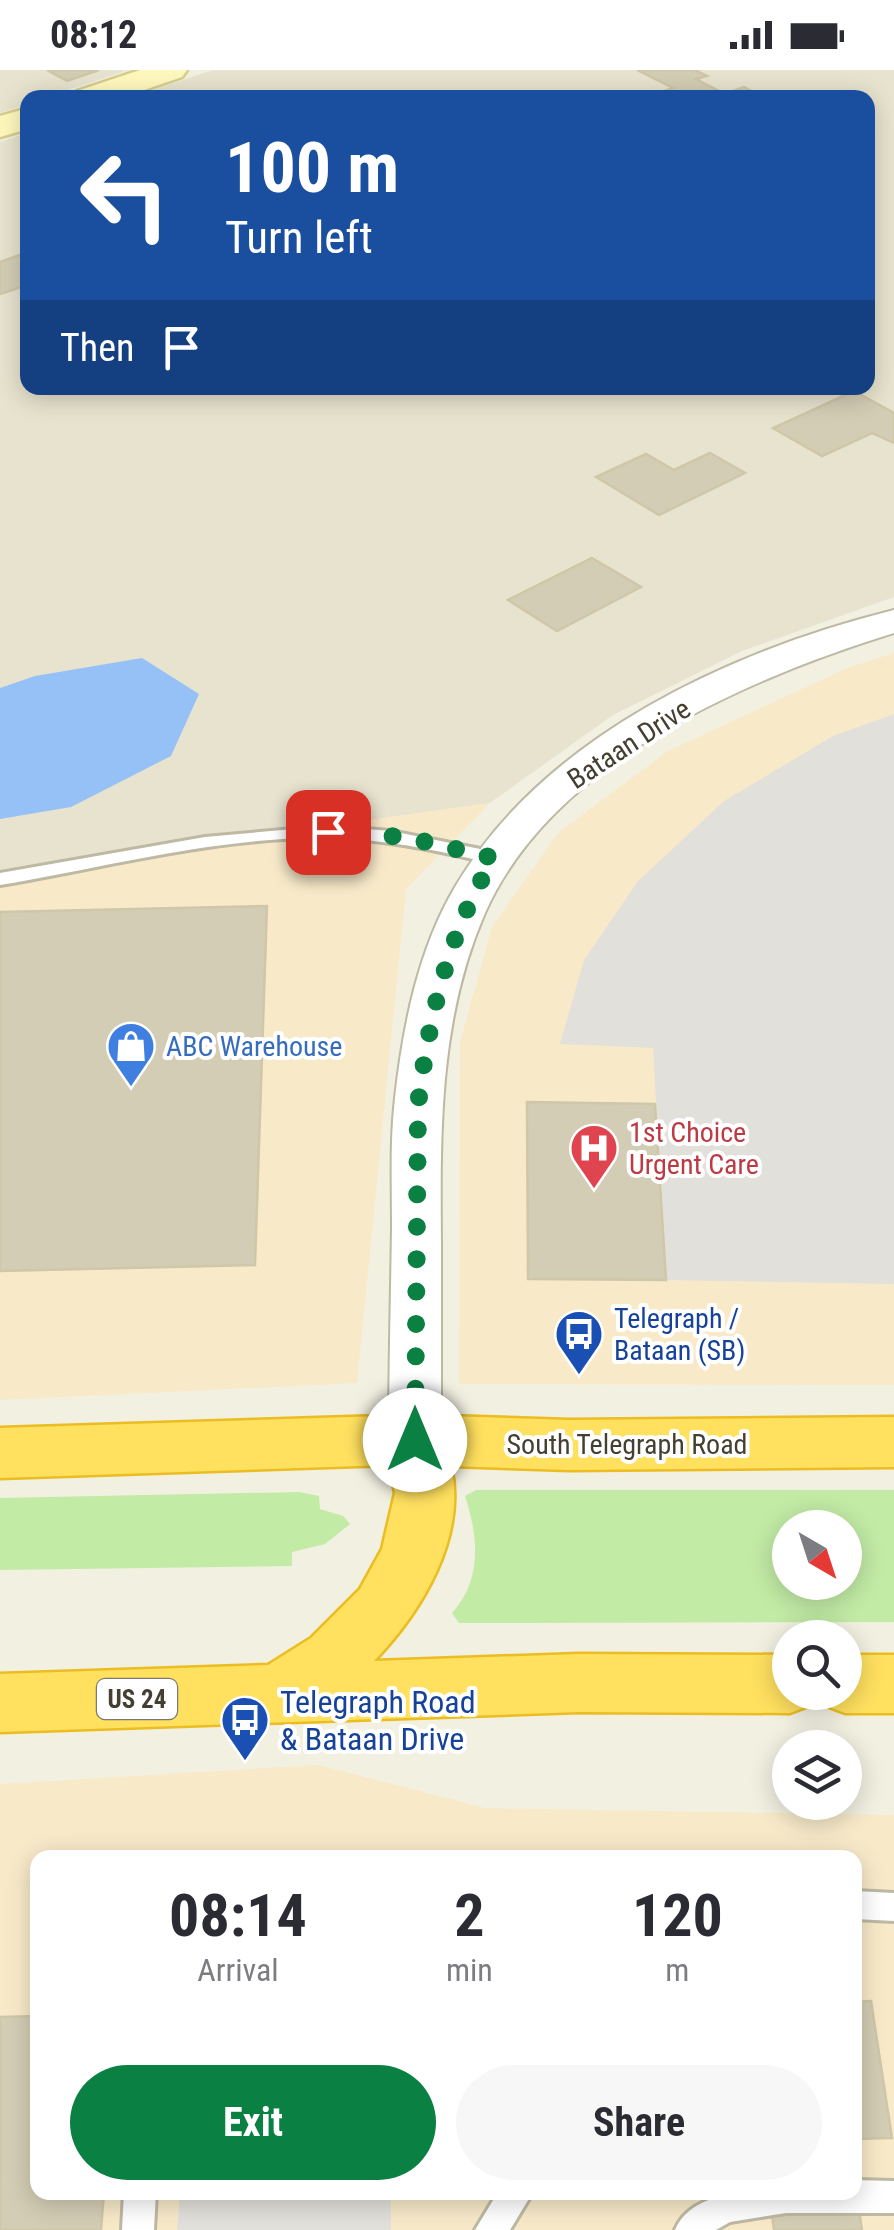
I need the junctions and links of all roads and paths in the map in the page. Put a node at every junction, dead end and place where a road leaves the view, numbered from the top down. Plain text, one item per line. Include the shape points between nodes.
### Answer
1 (165, 71) edge
2 (111, 90) edge
3 (894, 621) edge
4 (494, 858) junction
5 (0, 879) edge
6 (415, 1440) junction
7 (894, 1442) edge
8 (0, 1453) edge
9 (772, 1684) edge
10 (862, 1684) edge
11 (894, 1684) edge
12 (275, 1696) junction
13 (0, 1703) edge
14 (862, 1906) edge
15 (894, 1907) edge
16 (894, 2197) edge
17 (862, 2198) edge
18 (140, 2200) edge
19 (512, 2200) edge
20 (766, 2200) edge
21 (138, 2230) edge
22 (491, 2230) edge
23 (691, 2230) edge

1 - 2 street
3 - 4 street, Bataan Drive via 724,684 632,735 570,778
4 - 5 lane via 405,837 328,832 260,836
4 - 6 street, Bataan Drive via 458,928 422,1068
6 - 7 highway, South Telegraph Road
6 - 8 highway, South Telegraph Road
6 - 12 highway via 426,1493 413,1552 383,1608 334,1658
9 - 12 highway, US 24 via 579,1683
10 - 11 highway
12 - 13 highway, US 24
14 - 15 lane
16 - 17 lane
18 - 21 lane
19 - 22 lane
20 - 23 lane via 703,2216

